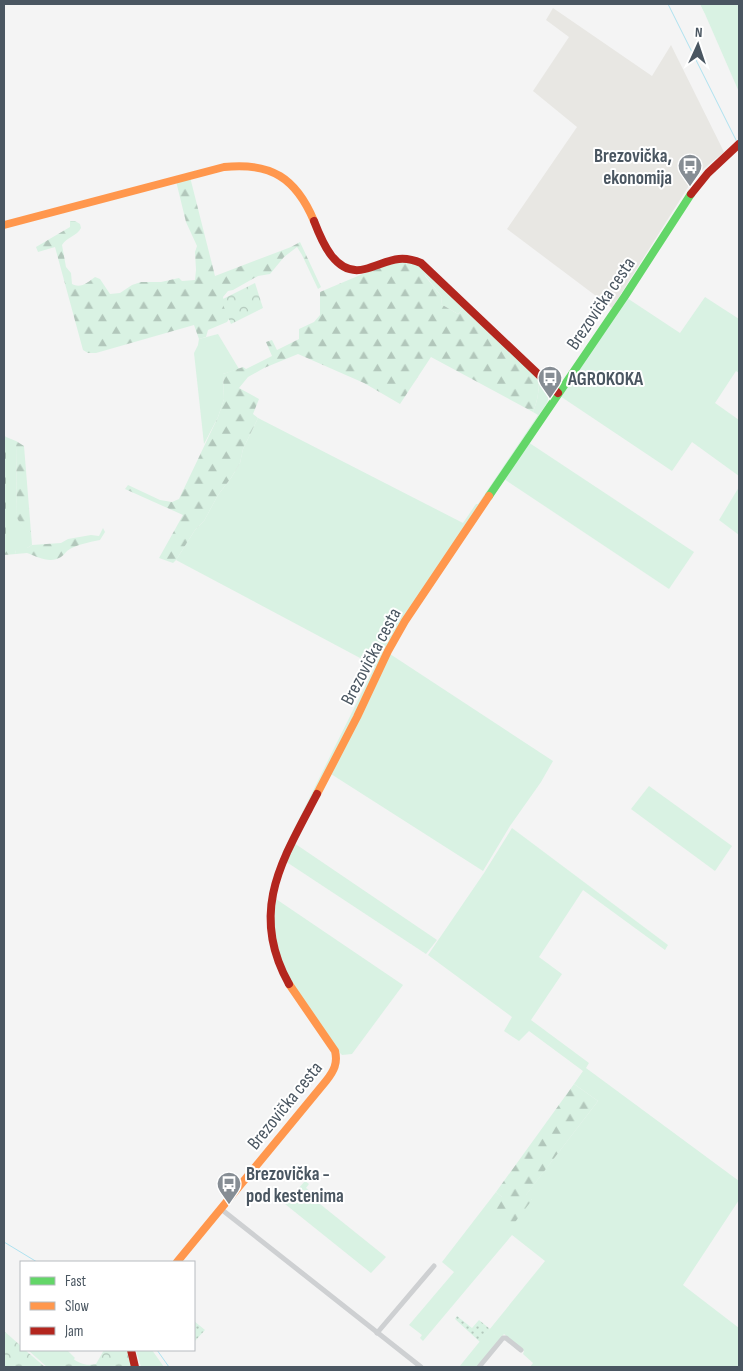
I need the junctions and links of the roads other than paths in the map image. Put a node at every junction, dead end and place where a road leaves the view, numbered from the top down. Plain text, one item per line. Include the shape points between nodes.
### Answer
1 (739, 144) edge
2 (4, 225) edge
3 (558, 393) junction
4 (221, 1209) junction
5 (178, 1261) edge
6 (434, 1266) dead end
7 (377, 1333) junction
8 (521, 1350) dead end
9 (131, 1351) edge
10 (417, 1366) edge
11 (136, 1367) edge
12 (479, 1367) edge

1 - 3 main road, Brezovička cesta via 692,193
2 - 3 main road via 224,167 245,165 272,171 300,195 336,262 360,270 400,258 421,263
3 - 4 main road, Brezovička cesta via 398,632 280,867 270,927 273,947 291,986 331,1044 337,1063
4 - 5 main road, Brezovička cesta
4 - 7 street
6 - 7 street
7 - 10 street
8 - 12 street via 503,1338
9 - 11 main road

